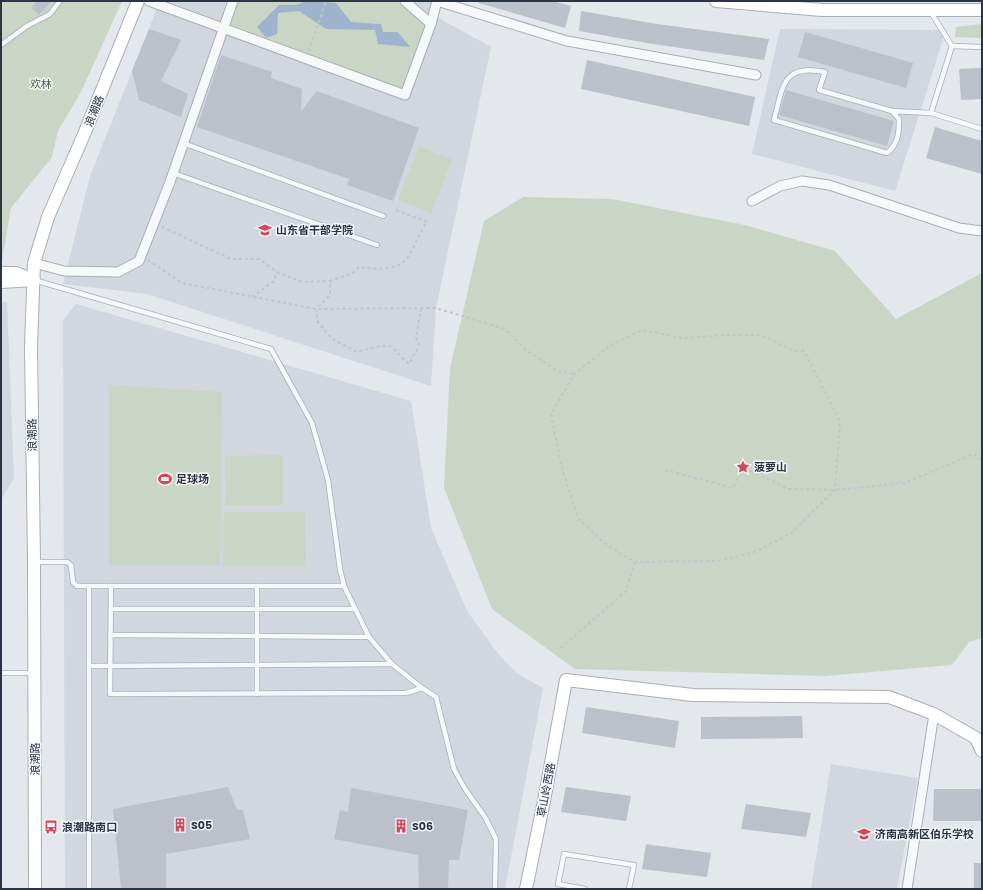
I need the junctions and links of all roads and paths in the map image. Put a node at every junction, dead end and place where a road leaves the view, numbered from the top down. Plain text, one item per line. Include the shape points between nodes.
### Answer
1 (60, 1) edge
2 (138, 1) edge
3 (150, 1) edge
4 (233, 1) edge
5 (326, 1) edge
6 (406, 1) edge
7 (716, 1) edge
8 (929, 10) junction
9 (982, 10) edge
10 (432, 24) junction
11 (222, 28) junction
12 (1, 45) edge
13 (952, 46) junction
14 (982, 47) edge
15 (306, 58) junction
16 (756, 75) dead end
17 (892, 111) junction
18 (931, 113) junction
19 (982, 129) edge
20 (183, 143) junction
21 (173, 173) junction
22 (752, 201) dead end
23 (396, 210) dead end
24 (383, 216) dead end
25 (154, 223) junction
26 (982, 231) edge
27 (377, 245) dead end
28 (139, 261) junction
29 (34, 263) junction
30 (277, 272) junction
31 (1, 273) edge
32 (34, 280) junction
33 (330, 281) junction
34 (1, 282) edge
35 (251, 298) junction
36 (421, 308) junction
37 (316, 309) junction
38 (574, 374) junction
39 (982, 461) edge
40 (665, 470) dead end
41 (835, 490) junction
42 (34, 562) junction
43 (635, 562) junction
44 (111, 586) junction
45 (257, 586) junction
46 (344, 586) junction
47 (88, 587) junction
48 (111, 609) junction
49 (257, 609) junction
50 (354, 609) junction
51 (111, 635) junction
52 (257, 636) junction
53 (369, 637) junction
54 (561, 648) dead end
55 (392, 664) junction
56 (257, 665) junction
57 (89, 666) junction
58 (111, 666) junction
59 (1, 673) edge
60 (35, 673) junction
61 (422, 688) junction
62 (257, 694) junction
63 (934, 714) junction
64 (979, 736) edge
65 (982, 751) edge
66 (35, 889) edge
67 (89, 889) edge
68 (495, 889) edge
69 (526, 889) edge
70 (585, 889) edge
71 (630, 889) edge
72 (908, 889) edge

1 - 12 lane via 50,14 27,26
2 - 29 street, 浪潮路 via 48,217
3 - 11 street
4 - 11 street
5 - 15 path
6 - 10 street
7 - 8 street via 822,10
8 - 9 street
8 - 13 lane
10 - 15 street via 405,95
10 - 16 street via 437,1 567,41
11 - 15 street
11 - 20 street
13 - 14 lane
13 - 18 lane
17 - 17 lane via 820,90 825,72 809,69 793,74 784,81 774,120 887,153 894,148 899,136 899,120
17 - 18 lane
18 - 19 lane
20 - 21 street
20 - 24 lane
21 - 25 street
21 - 27 lane
22 - 26 street via 780,186 802,181 829,185 959,228
23 - 33 path via 427,222 408,258 380,270 359,267 353,273
25 - 28 street
25 - 30 path via 232,260 259,260
28 - 29 street via 118,272 64,271
28 - 35 path via 150,260 182,283
29 - 32 street, 浪潮路
30 - 33 path via 302,282
30 - 35 path via 274,281
31 - 32 street via 16,273
32 - 34 street
32 - 42 street, 浪潮路 via 30,346
32 - 46 lane via 271,349 312,423 328,480
33 - 37 path via 330,295
35 - 37 path
36 - 37 path
36 - 37 path via 416,338 419,346 409,364 390,346 357,352 331,338 318,322
36 - 38 path via 436,308 505,330 526,350 557,371
38 - 41 path via 611,345 642,330 683,338 761,335 794,351 804,351 840,422
38 - 43 path via 551,414 561,465 578,518 604,543
39 - 41 path via 974,454 904,483
40 - 41 path via 733,488 743,466 788,489
41 - 43 path via 791,533 755,552 717,561
42 - 47 lane via 67,562 71,565 73,582 77,586
42 - 60 street, 浪潮路
43 - 54 path via 626,591
44 - 45 lane
44 - 47 lane
44 - 48 lane
45 - 46 lane
45 - 49 lane
46 - 50 lane
47 - 57 lane
48 - 49 lane
48 - 51 lane
49 - 50 lane
49 - 52 lane
50 - 53 lane
51 - 52 lane
51 - 58 lane
52 - 53 lane
52 - 56 lane
53 - 55 lane
55 - 56 lane
55 - 61 lane
56 - 58 lane
56 - 62 lane
57 - 58 lane
57 - 67 lane
58 - 62 lane via 110,694
59 - 60 lane
60 - 66 street, 浪潮路
61 - 62 lane via 406,693
61 - 68 lane via 436,697 454,768 496,839
63 - 64 street
63 - 69 street, 草山岭西路 via 889,697 693,695 566,680
63 - 72 street
64 - 65 street
70 - 71 lane via 558,884 564,854 634,865

